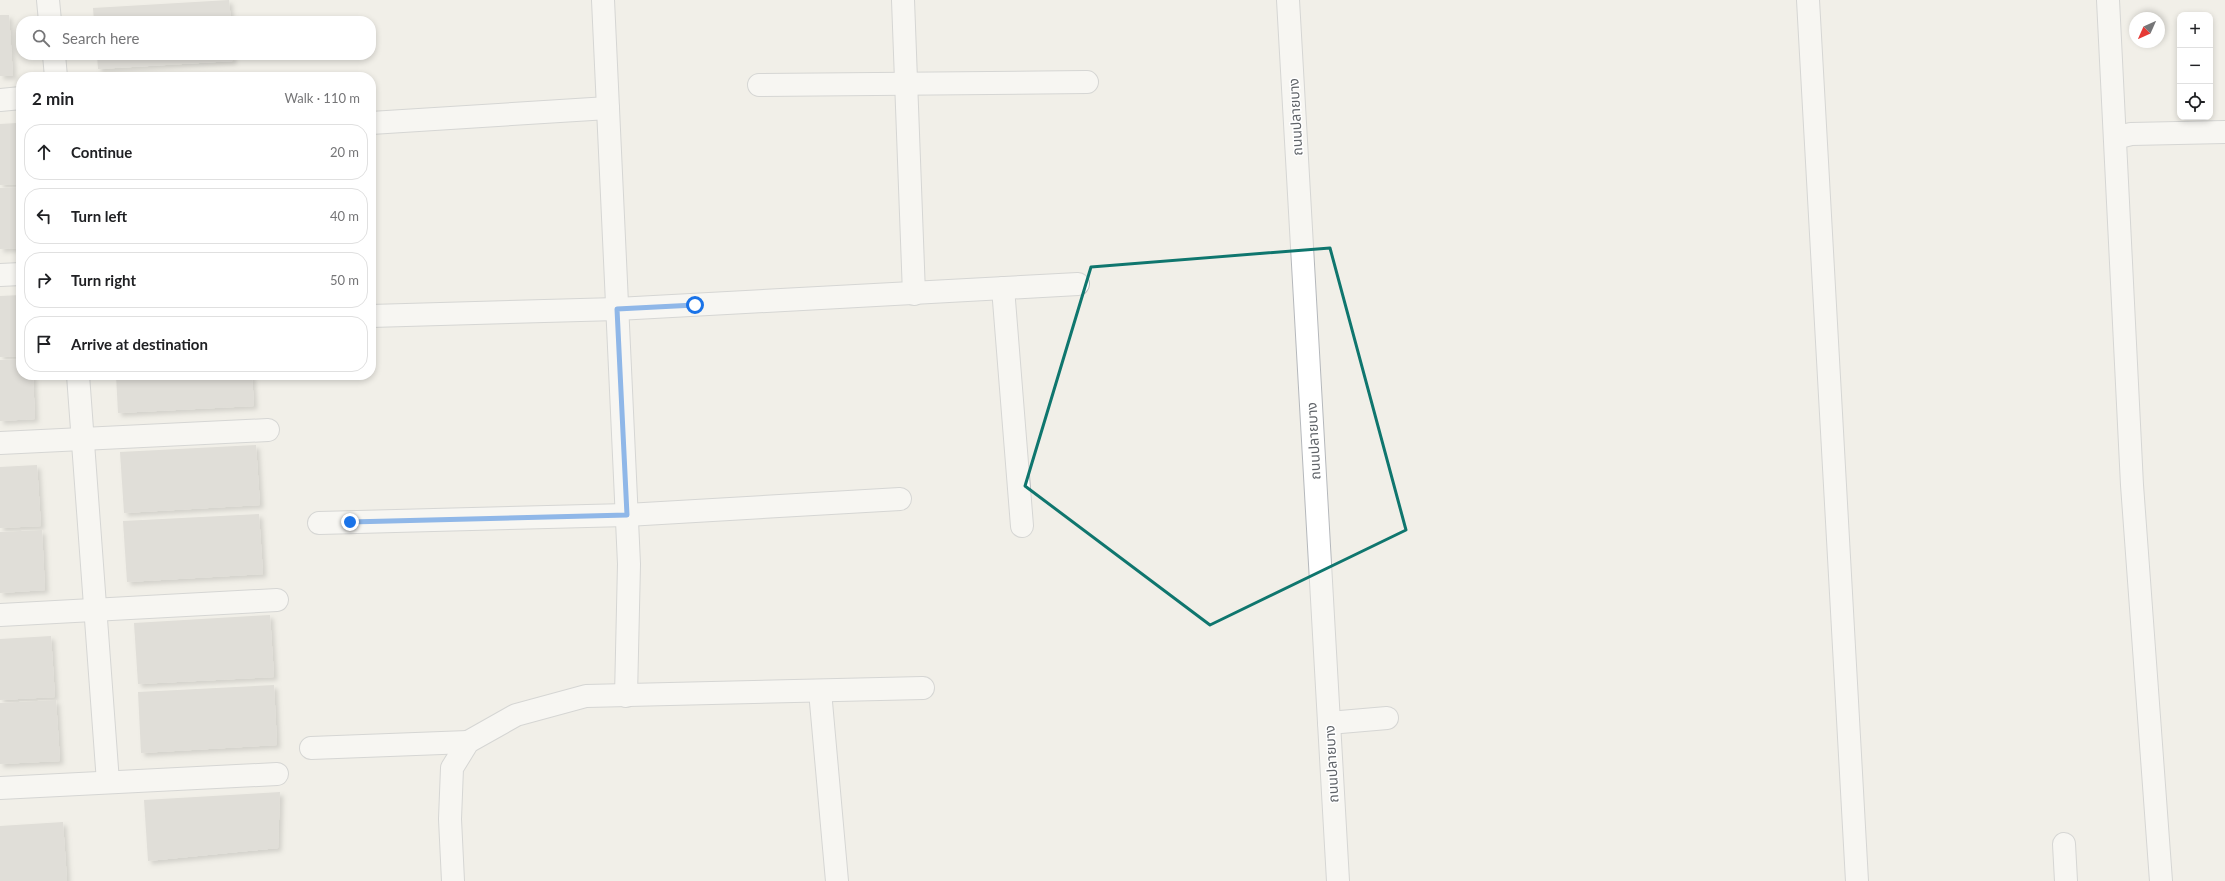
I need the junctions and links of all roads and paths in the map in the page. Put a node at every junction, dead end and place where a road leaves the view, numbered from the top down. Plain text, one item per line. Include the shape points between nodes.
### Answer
1 (48, 0) edge
2 (603, 0) edge
3 (903, 0) edge
4 (1288, 0) edge
5 (1808, 0) edge
6 (2108, 0) edge
7 (50, 16) edge
8 (54, 60) edge
9 (56, 72) edge
10 (1087, 82) dead end
11 (906, 84) junction
12 (759, 85) dead end
13 (16, 98) edge
14 (0, 100) edge
15 (608, 108) junction
16 (376, 123) edge
17 (2225, 132) edge
18 (2114, 138) junction
19 (16, 274) edge
20 (0, 275) edge
21 (1078, 284) dead end
22 (1002, 288) junction
23 (914, 294) junction
24 (617, 309) junction
25 (376, 316) edge
26 (78, 380) edge
27 (268, 430) dead end
28 (83, 439) junction
29 (0, 444) edge
30 (900, 499) dead end
31 (627, 515) junction
32 (319, 523) dead end
33 (1022, 526) dead end
34 (276, 600) dead end
35 (95, 610) junction
36 (0, 615) edge
37 (923, 688) dead end
38 (820, 691) junction
39 (626, 696) junction
40 (1387, 718) dead end
41 (1329, 723) junction
42 (468, 742) junction
43 (311, 748) dead end
44 (276, 774) dead end
45 (108, 782) junction
46 (0, 788) edge
47 (2064, 844) dead end
48 (452, 881) edge
49 (837, 881) edge
50 (1338, 881) edge
51 (1857, 881) edge
52 (2066, 881) edge
53 (2160, 881) edge

1 - 7 street
2 - 15 street
3 - 11 street
4 - 41 street, ถนนปลายบาง
5 - 51 street
6 - 18 street
8 - 9 street
10 - 11 street
11 - 12 street
11 - 23 street
13 - 14 street
15 - 16 street
15 - 24 street
17 - 18 street via 2131,134
18 - 53 street via 2132,486
19 - 20 street
21 - 22 street
22 - 23 street
22 - 33 street
23 - 24 street
24 - 25 street
24 - 31 street
26 - 28 street
27 - 28 street
28 - 29 street
28 - 35 street
30 - 31 street
31 - 32 street
31 - 39 street via 629,571
34 - 35 street
35 - 36 street
35 - 45 street
37 - 38 street
38 - 39 street
38 - 49 street
39 - 42 street via 586,696 516,715
40 - 41 street
41 - 50 street, ถนนปลายบาง
42 - 43 street
42 - 48 street via 452,768
44 - 45 street
45 - 46 street
47 - 52 street

